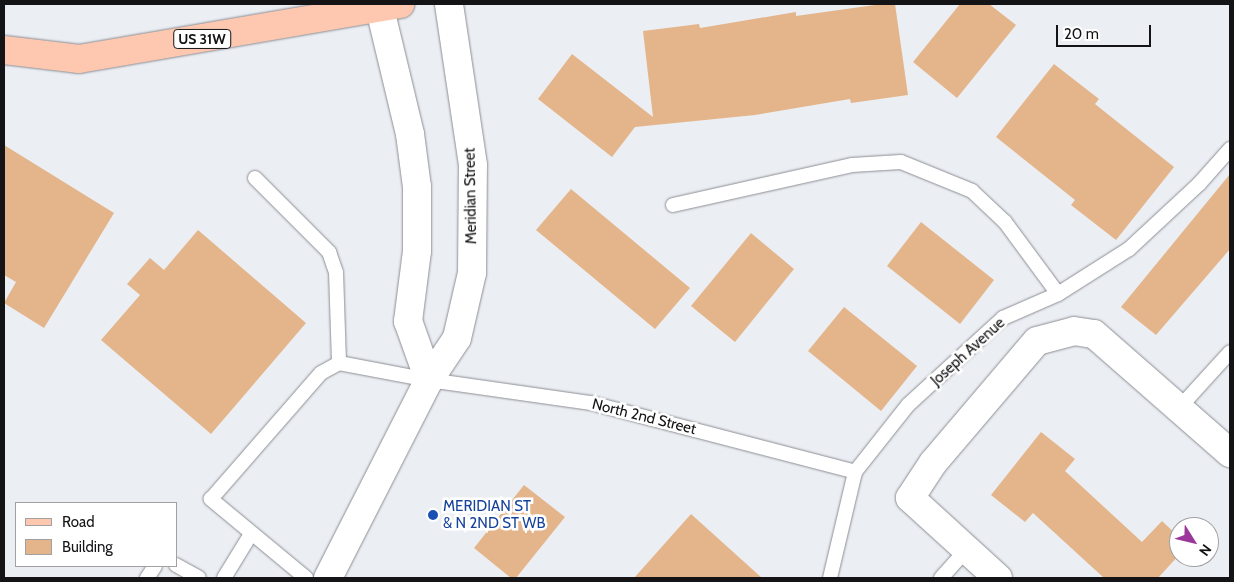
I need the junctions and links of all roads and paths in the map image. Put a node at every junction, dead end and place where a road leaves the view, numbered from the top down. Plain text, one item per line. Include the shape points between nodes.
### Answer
1 (448, 4) edge
2 (387, 6) edge
3 (4, 50) edge
4 (1230, 149) edge
5 (255, 178) dead end
6 (673, 205) dead end
7 (1058, 294) junction
8 (1230, 352) edge
9 (339, 363) junction
10 (430, 380) junction
11 (1180, 408) junction
12 (1230, 453) edge
13 (854, 472) junction
14 (251, 534) junction
15 (967, 549) junction
16 (178, 566) edge
17 (155, 567) edge
18 (147, 578) edge
19 (199, 578) edge
20 (224, 578) edge
21 (306, 578) edge
22 (328, 578) edge
23 (830, 578) edge
24 (941, 578) edge
25 (998, 578) edge

1 - 10 street, Meridian Street via 473,165 472,272 457,338
2 - 3 main road, US 31W via 79,59
2 - 10 street via 418,187 417,251 408,321
4 - 7 lane, Joseph Avenue via 1199,184 1128,249
5 - 9 lane via 329,252 336,272
6 - 7 lane via 852,165 901,162 972,192 1005,222
7 - 13 lane, Joseph Avenue via 1003,318 908,405
8 - 11 lane
9 - 10 lane, North 2nd Street
9 - 14 lane via 321,373 211,498
10 - 13 lane, North 2nd Street via 591,403
10 - 22 street, Meridian Street
11 - 12 street
11 - 15 street via 1094,334 1074,331 1037,341 933,463 910,498
13 - 23 lane, Joseph Avenue
14 - 20 lane
14 - 21 lane
15 - 24 lane
15 - 25 street
16 - 19 lane
17 - 18 lane

